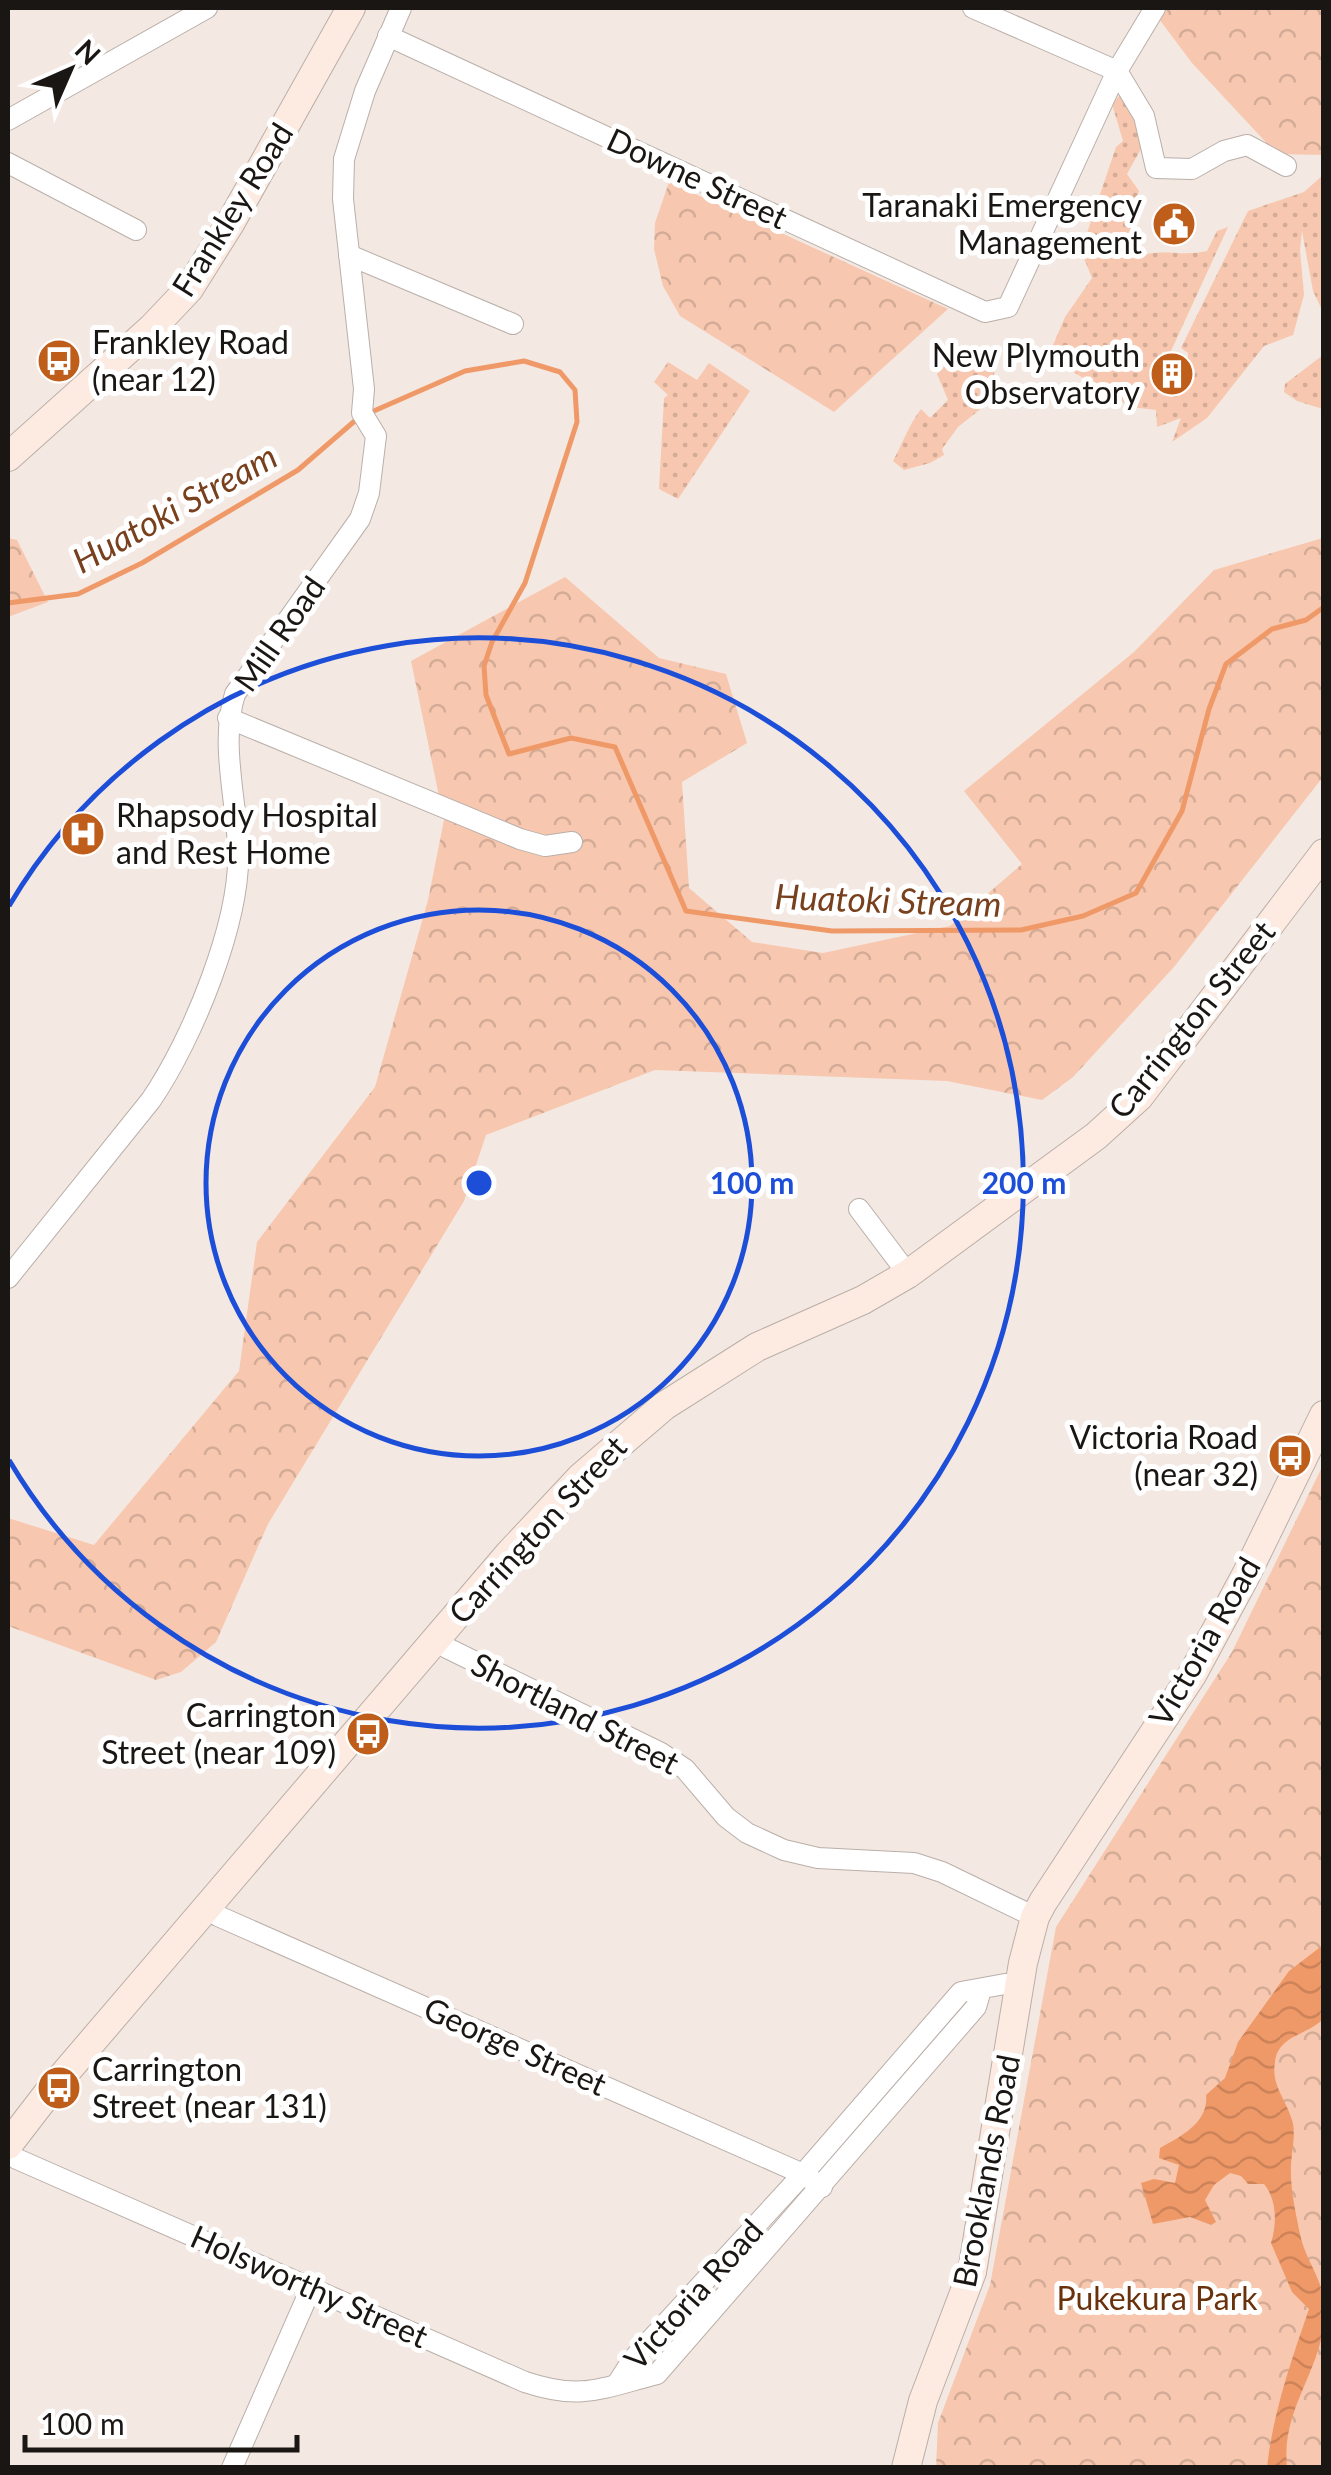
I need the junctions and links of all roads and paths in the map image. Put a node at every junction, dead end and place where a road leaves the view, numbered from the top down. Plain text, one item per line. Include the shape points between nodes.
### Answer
1 (207, 8) edge
2 (400, 8) edge
3 (972, 8) edge
4 (1155, 8) edge
5 (347, 15) edge
6 (388, 36) junction
7 (1117, 71) junction
8 (8, 120) edge
9 (8, 163) edge
10 (1286, 166) dead end
11 (136, 230) dead end
12 (349, 255) junction
13 (513, 324) dead end
14 (8, 457) edge
15 (228, 718) junction
16 (572, 842) dead end
17 (1324, 853) edge
18 (859, 1209) dead end
19 (908, 1274) junction
20 (8, 1278) edge
21 (1324, 1415) edge
22 (436, 1639) junction
23 (207, 1908) junction
24 (1035, 1917) junction
25 (1022, 1986) junction
26 (981, 1990) junction
27 (8, 2149) edge
28 (802, 2174) junction
29 (822, 2187) junction
30 (311, 2288) junction
31 (617, 2384) junction
32 (232, 2468) edge
33 (906, 2468) edge

1 - 8 street
2 - 6 street, Mill Road
3 - 7 street
4 - 7 street
5 - 14 main road, Frankley Road via 189,289
6 - 7 street, Downe Street via 985,312 1008,307
6 - 12 street, Mill Road via 344,159
7 - 10 street via 1144,116 1156,168 1192,169 1247,146
9 - 11 street
12 - 13 street
12 - 15 street, Mill Road via 362,413 376,436 360,519 235,694
15 - 16 street via 520,839 546,846
15 - 20 street, Mill Road via 238,879 202,1002 152,1100
17 - 19 main road, Carrington Street via 1139,1096 1096,1136
18 - 19 street
19 - 22 main road, Carrington Street via 757,1347 664,1406 568,1490
21 - 24 main road, Victoria Road via 1192,1675
22 - 23 main road, Carrington Street
22 - 24 street, Shortland Street via 661,1753 747,1834 818,1858 914,1863
23 - 27 main road, Carrington Street
23 - 28 street, George Street
24 - 25 main road, Victoria Road
25 - 26 street, Victoria Road
25 - 33 main road, Brooklands Road via 972,2272
26 - 28 street, Victoria Road via 961,1992
26 - 29 street, Victoria Road via 976,2007
27 - 30 street, Holsworthy Street via 17,2159
28 - 29 street, George Street
28 - 31 street, Victoria Road
29 - 31 street, Victoria Road via 656,2374
30 - 31 street, Holsworthy Street via 551,2390 576,2394
30 - 32 street

